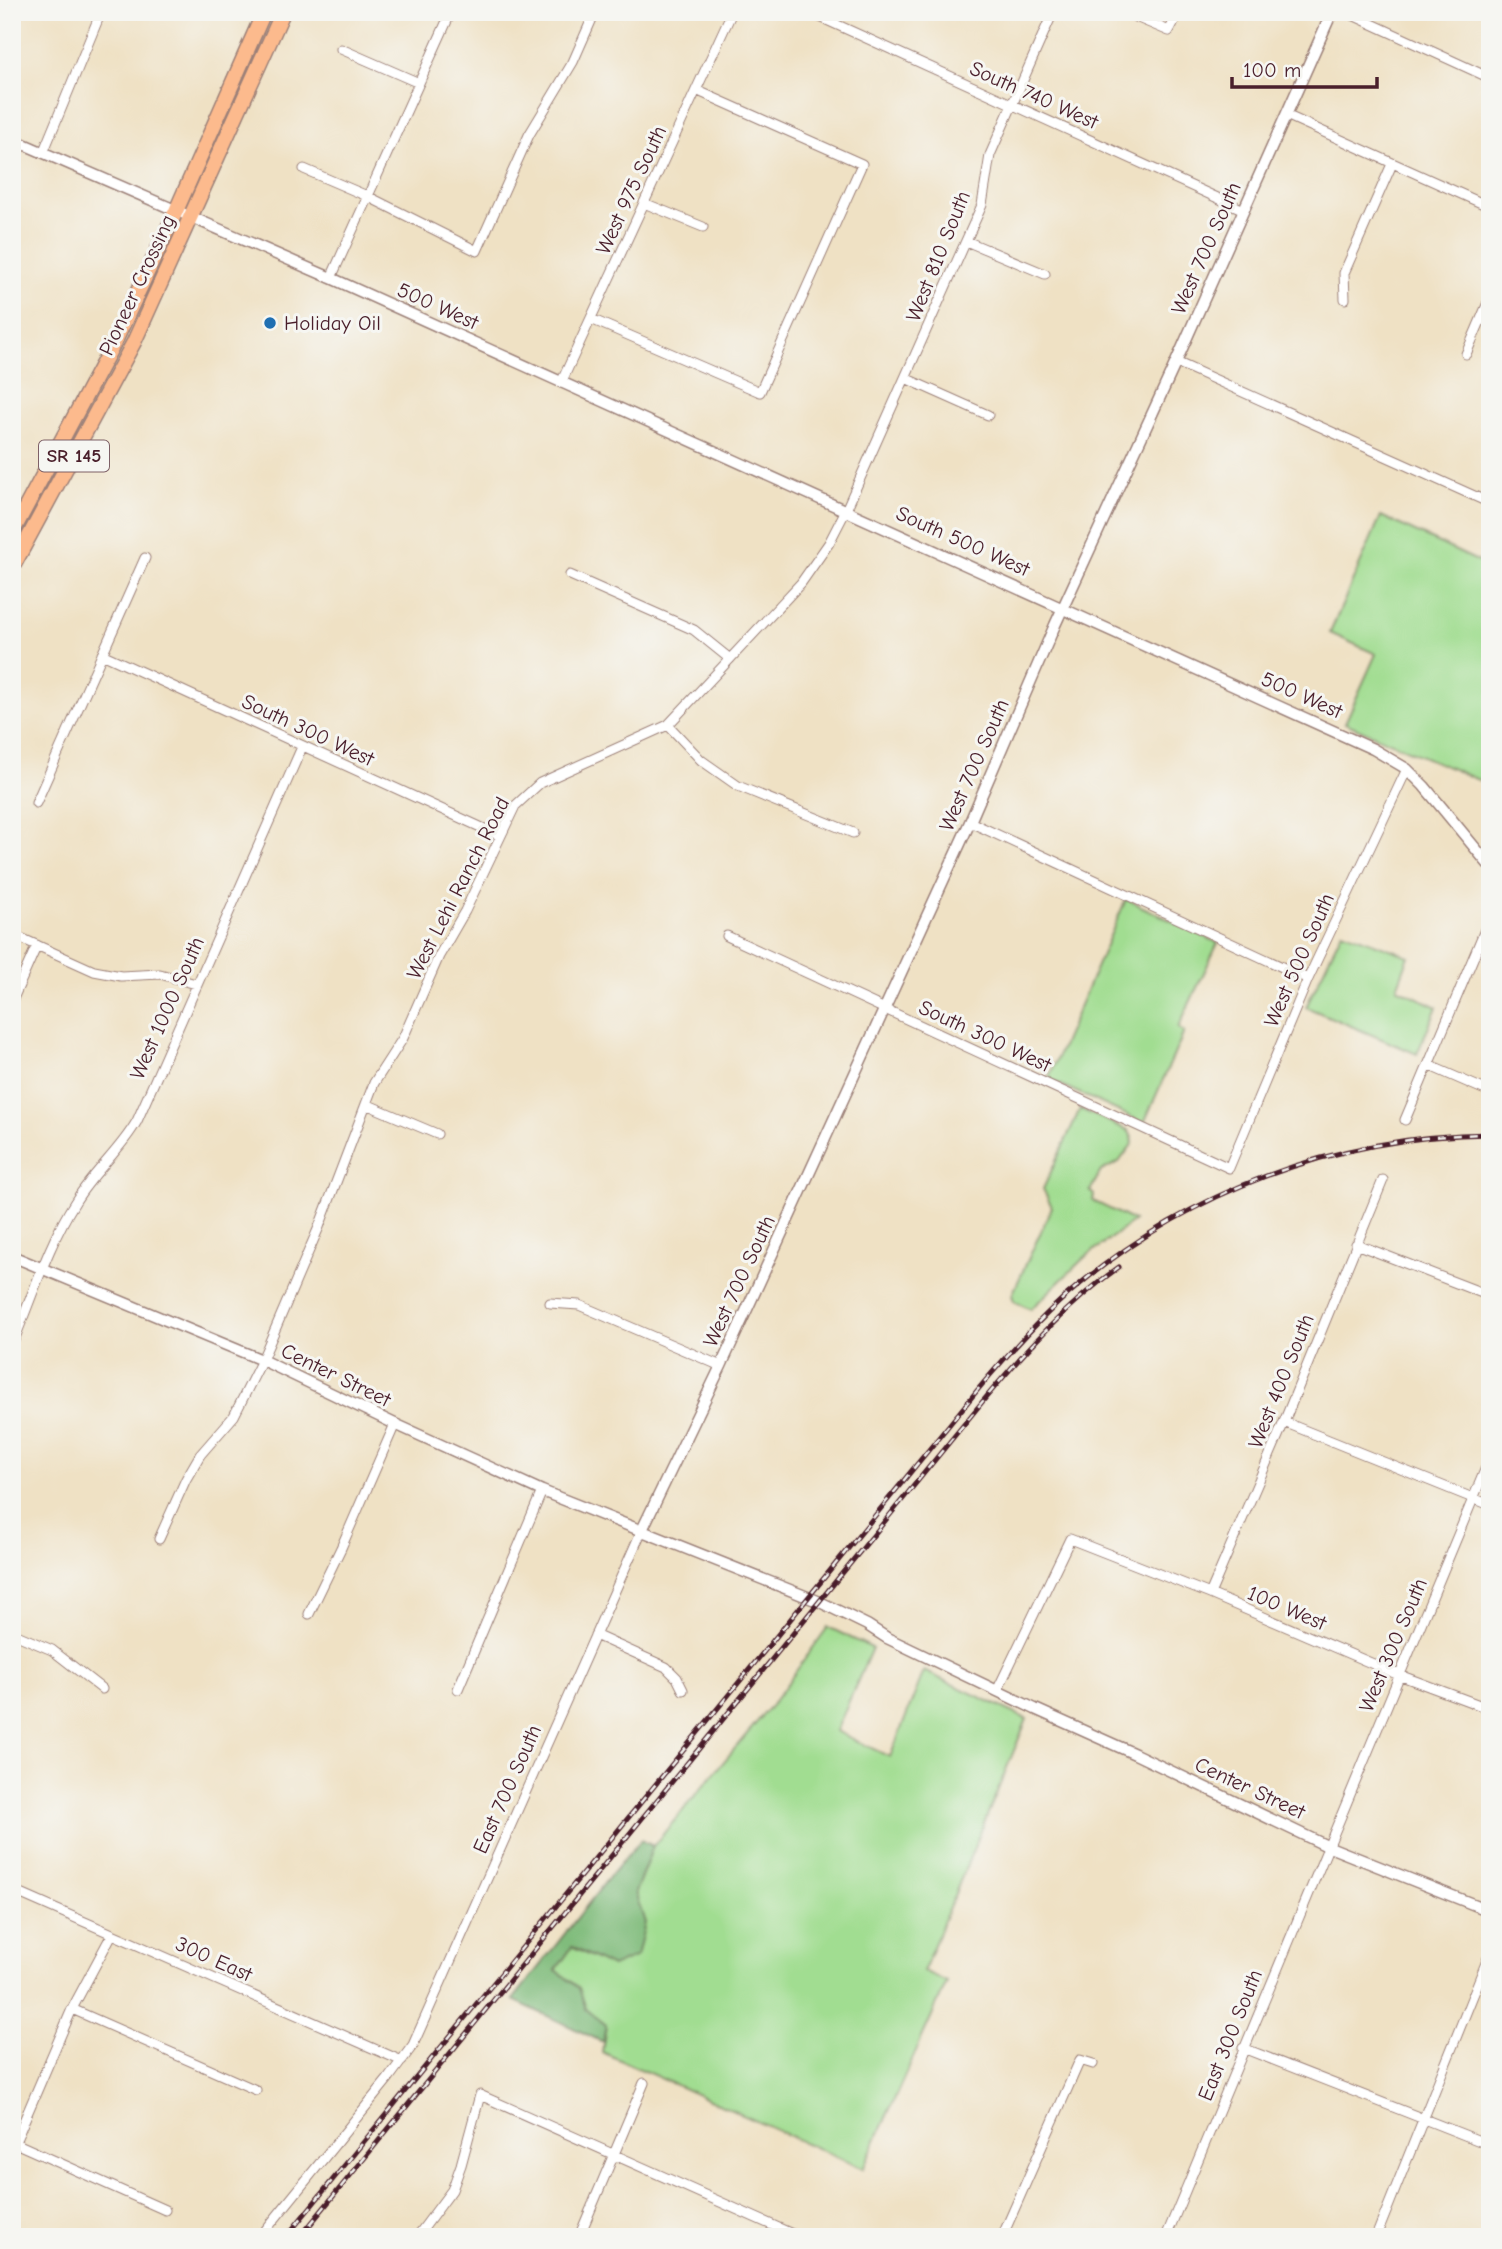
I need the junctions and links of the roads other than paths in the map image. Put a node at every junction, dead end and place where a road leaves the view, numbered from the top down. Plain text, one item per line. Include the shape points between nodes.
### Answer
1 (102, 12) edge
2 (264, 12) edge
3 (283, 12) edge
4 (451, 12) edge
5 (595, 12) edge
6 (732, 12) edge
7 (809, 12) edge
8 (1053, 12) edge
9 (1124, 12) edge
10 (1178, 12) edge
11 (1332, 12) edge
12 (1346, 12) edge
13 (341, 49) dead end
14 (1490, 79) edge
15 (419, 83) junction
16 (696, 90) junction
17 (1013, 104) junction
18 (1286, 115) junction
19 (12, 139) edge
20 (43, 153) junction
21 (1392, 164) junction
22 (304, 169) dead end
23 (367, 196) junction
24 (644, 203) junction
25 (1490, 207) edge
26 (1244, 210) junction
27 (176, 211) junction
28 (192, 218) junction
29 (703, 227) dead end
30 (966, 241) junction
31 (1045, 274) dead end
32 (331, 278) junction
33 (1490, 298) edge
34 (1346, 299) dead end
35 (591, 319) junction
36 (1466, 354) dead end
37 (1176, 362) junction
38 (905, 378) junction
39 (561, 383) junction
40 (988, 415) dead end
41 (1490, 503) edge
42 (846, 510) junction
43 (12, 533) edge
44 (145, 558) dead end
45 (12, 568) edge
46 (570, 575) dead end
47 (1063, 608) junction
48 (102, 654) junction
49 (730, 659) junction
50 (668, 725) junction
51 (302, 747) junction
52 (1407, 769) junction
53 (36, 803) dead end
54 (970, 822) junction
55 (853, 834) dead end
56 (500, 836) junction
57 (1490, 866) edge
58 (1490, 918) edge
59 (12, 934) edge
60 (727, 936) dead end
61 (37, 946) junction
62 (1308, 979) junction
63 (197, 985) junction
64 (12, 1001) edge
65 (885, 1009) junction
66 (1428, 1065) junction
67 (1490, 1092) edge
68 (366, 1104) junction
69 (1405, 1120) dead end
70 (437, 1134) dead end
71 (1229, 1168) joint
72 (1383, 1180) dead end
73 (1356, 1244) junction
74 (12, 1256) edge
75 (43, 1270) junction
76 (1490, 1296) edge
77 (550, 1303) dead end
78 (12, 1345) edge
79 (262, 1360) junction
80 (721, 1366) junction
81 (1284, 1423) junction
82 (395, 1424) junction
83 (1490, 1458) edge
84 (542, 1491) junction
85 (1473, 1499) junction
86 (1490, 1505) edge
87 (642, 1530) junction
88 (159, 1539) dead end
89 (1210, 1594) junction
90 (309, 1614) dead end
91 (12, 1633) edge
92 (596, 1635) junction
93 (1399, 1675) junction
94 (102, 1689) dead end
95 (458, 1689) dead end
96 (683, 1689) dead end
97 (997, 1691) junction
98 (1490, 1709) edge
99 (1327, 1846) junction
100 (12, 1890) edge
101 (1490, 1911) edge
102 (112, 1934) junction
103 (1490, 1953) edge
104 (72, 2009) junction
105 (1243, 2048) junction
106 (402, 2061) junction
107 (1093, 2064) dead end
108 (644, 2083) dead end
109 (256, 2090) dead end
110 (1425, 2119) junction
111 (1490, 2145) edge
112 (14, 2146) edge
113 (614, 2154) junction
114 (165, 2210) dead end
115 (260, 2237) edge
116 (416, 2237) edge
117 (579, 2237) edge
118 (799, 2237) edge
119 (1002, 2237) edge
120 (1166, 2237) edge
121 (1377, 2237) edge

1 - 20 street
2 - 27 highway, Pioneer Crossing / SR 145
3 - 28 highway, Pioneer Crossing / SR 145
4 - 15 street
5 - 23 street via 573,62 529,135 477,251
6 - 16 street, West 975 South
7 - 17 street, South 740 West
8 - 17 street, West 810 South
9 - 10 street via 1169,31
11 - 18 street, West 700 South
12 - 14 street
13 - 15 street
15 - 23 street
16 - 24 street, West 975 South
16 - 35 street via 862,164 761,392
17 - 26 street, South 740 West
17 - 30 street, West 810 South via 990,155 982,205
18 - 21 street
18 - 26 street, West 700 South
19 - 20 street, 500 West
20 - 27 street, 500 West
21 - 25 street
21 - 34 street via 1344,273
22 - 23 street
23 - 32 street
24 - 29 street
24 - 35 street, West 975 South
26 - 37 street, West 700 South
27 - 28 street, 500 West
27 - 43 highway, Pioneer Crossing / SR 145 via 111,348
28 - 32 street, 500 West
28 - 45 highway, Pioneer Crossing / SR 145 via 105,400
30 - 31 street
30 - 38 street, West 810 South
32 - 39 street, 500 West
33 - 36 street
35 - 39 street, West 975 South
37 - 41 street
37 - 47 street, West 700 South
38 - 40 street
38 - 42 street, West 810 South
39 - 42 street, 500 West
42 - 47 street, South 500 West
42 - 49 street, West Lehi Ranch Road via 802,583
44 - 48 street
46 - 49 street via 694,630
47 - 52 street, 500 West via 1373,748
47 - 54 street, West 700 South
48 - 51 street, South 300 West
48 - 53 street
49 - 50 street, West Lehi Ranch Road
50 - 55 street via 701,760 738,786
50 - 56 street, West Lehi Ranch Road via 540,783 515,806
51 - 56 street, South 300 West
51 - 63 street, West 1000 South
52 - 57 street, 500 West
52 - 62 street, West 500 South
54 - 62 street
54 - 65 street, West 700 South
56 - 68 street, West Lehi Ranch Road via 403,1038
58 - 66 street
59 - 61 street
60 - 65 street, South 300 West
61 - 63 street via 94,971 121,976 160,974
61 - 64 street
62 - 71 street, West 500 South
63 - 75 street, West 1000 South via 131,1132 75,1201
65 - 71 street, South 300 West
65 - 80 street, West 700 South
66 - 67 street
66 - 69 street
68 - 70 street
68 - 79 street, West Lehi Ranch Road
72 - 73 street, West 400 South
73 - 76 street
73 - 81 street, West 400 South
74 - 75 street, Center Street
75 - 78 street, West 1000 South
75 - 79 street, Center Street
77 - 80 street via 579,1305
79 - 82 street, Center Street
79 - 88 street, West Lehi Ranch Road via 234,1416 186,1479
80 - 87 street, West 700 South
81 - 85 street
81 - 89 street, West 400 South
82 - 84 street, Center Street
82 - 90 street
83 - 85 street, West 300 South
84 - 87 street, Center Street
84 - 95 street
85 - 86 street
85 - 93 street, West 300 South
87 - 92 street, East 700 South
87 - 97 street, Center Street
89 - 93 street, 100 West
89 - 97 street, 100 West via 1070,1539
91 - 94 street via 52,1650
92 - 96 street via 666,1667
92 - 106 street, East 700 South
93 - 98 street, 100 West
93 - 99 street, West 300 South
97 - 99 street, Center Street
99 - 101 street, Center Street
99 - 105 street, East 300 South
100 - 102 street, 300 East
102 - 104 street
102 - 106 street, 300 East
103 - 110 street
104 - 109 street
104 - 112 street
105 - 110 street
105 - 120 street, East 300 South
106 - 115 street, East 700 South
107 - 119 street via 1080,2060
108 - 113 street
110 - 111 street
110 - 121 street
112 - 114 street
113 - 116 street via 480,2095 452,2190
113 - 117 street
113 - 118 street

